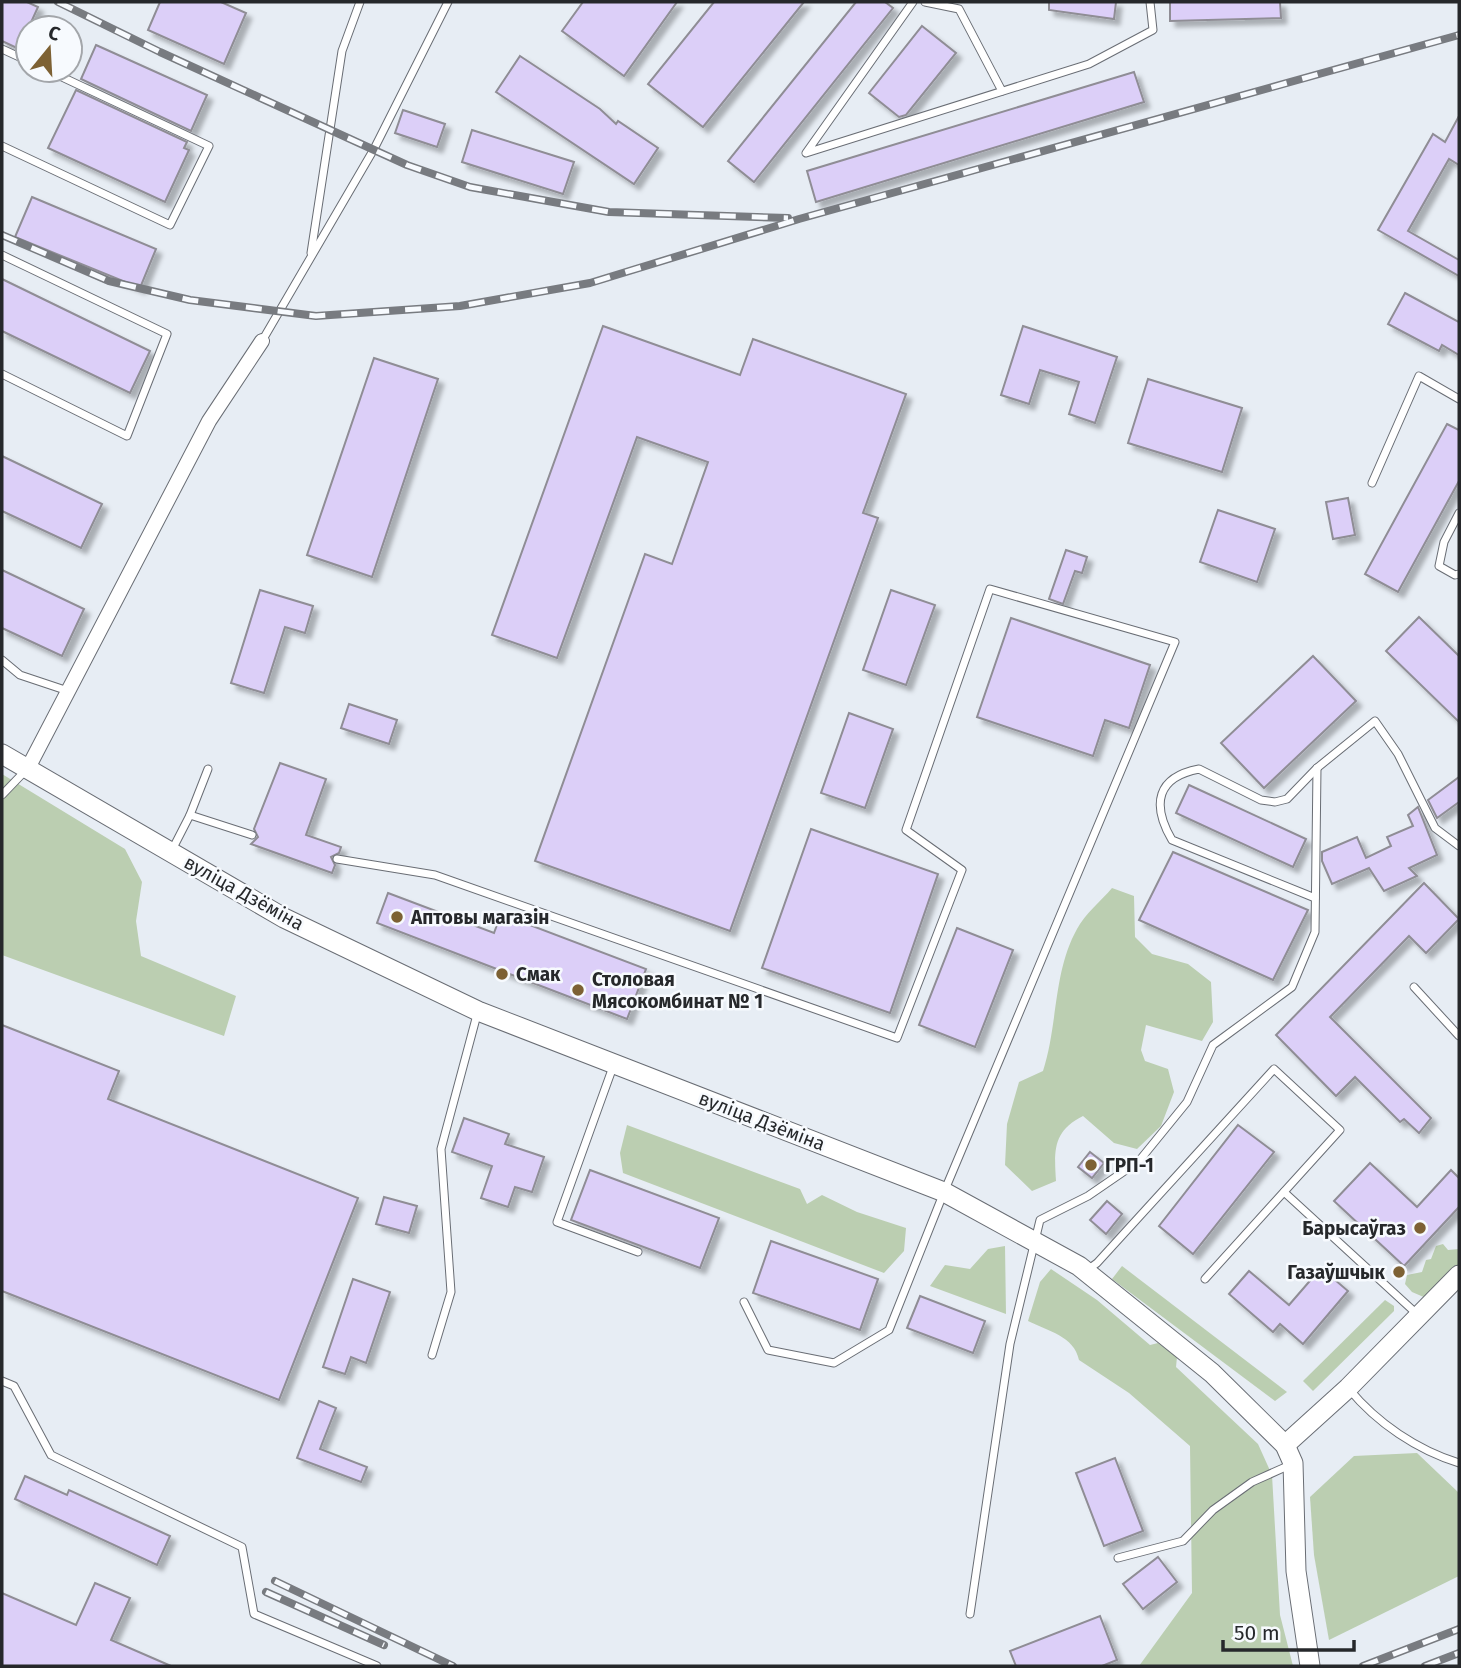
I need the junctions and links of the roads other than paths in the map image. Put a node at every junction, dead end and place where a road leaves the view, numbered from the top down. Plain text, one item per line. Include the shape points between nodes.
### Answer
1 (360, 2) edge
2 (448, 2) edge
3 (914, 2) edge
4 (925, 2) edge
5 (1150, 2) edge
6 (77, 84) edge
7 (1002, 91) junction
8 (2, 146) edge
9 (2, 255) edge
10 (310, 257) junction
11 (262, 341) joint
12 (2, 374) edge
13 (1459, 399) edge
14 (1371, 483) dead end
15 (1459, 513) edge
16 (1459, 574) edge
17 (2, 660) edge
18 (68, 691) junction
19 (2, 754) edge
20 (27, 768) junction
21 (1317, 768) junction
22 (208, 769) dead end
23 (2, 795) edge
24 (190, 815) junction
25 (252, 835) dead end
26 (1459, 846) edge
27 (171, 852) junction
28 (337, 859) dead end
29 (1315, 898) junction
30 (1414, 987) dead end
31 (478, 1011) junction
32 (1459, 1036) edge
33 (615, 1064) junction
34 (944, 1192) junction
35 (1284, 1192) junction
36 (1034, 1242) junction
37 (638, 1252) dead end
38 (1085, 1271) junction
39 (1459, 1275) edge
40 (1205, 1279) dead end
41 (744, 1302) dead end
42 (1419, 1317) junction
43 (432, 1355) dead end
44 (2, 1381) edge
45 (1348, 1388) junction
46 (1285, 1445) junction
47 (1293, 1463) junction
48 (1459, 1463) edge
49 (1118, 1558) dead end
50 (970, 1614) dead end
51 (377, 1666) edge
52 (1310, 1666) edge

1 - 10 lane via 342,51
2 - 10 lane via 373,149
3 - 7 lane via 806,153
4 - 7 lane via 959,9
5 - 7 lane via 1153,30 1089,64
6 - 8 lane via 209,146 170,225
9 - 12 lane via 167,334 127,436
10 - 11 lane
11 - 18 street via 209,421
13 - 14 lane via 1419,376
15 - 16 lane via 1444,542 1439,566
17 - 18 lane via 20,675
18 - 20 street
19 - 20 main road, вуліца Дзёміна
20 - 23 lane
20 - 27 main road, вуліца Дзёміна
21 - 26 lane via 1375,721 1398,754 1436,828
21 - 29 lane
21 - 29 lane via 1287,799 1275,802 1261,800 1199,769 1172,776 1160,801 1164,826 1172,840
22 - 24 lane
24 - 25 lane
24 - 27 lane
27 - 31 main road, вуліца Дзёміна via 284,918
28 - 34 lane via 435,875 897,1038 962,870 906,830 990,589 1175,642
29 - 36 lane via 1315,932 1292,987 1213,1045 1187,1101 1139,1161 1088,1196 1040,1220
30 - 32 lane
31 - 33 main road, вуліца Дзёміна
31 - 43 lane via 441,1149 451,1292
33 - 34 main road, вуліца Дзёміна
33 - 37 lane via 557,1222
34 - 36 main road, вуліца Дзёміна
34 - 41 lane via 890,1330 834,1363 768,1350
35 - 38 lane via 1340,1130 1274,1069
35 - 40 lane
35 - 42 lane
36 - 38 main road, вуліца Дзёміна
36 - 50 lane via 1010,1344
38 - 46 main road, вуліца Дзёміна via 1212,1373
39 - 42 main road
42 - 45 main road
44 - 51 lane via 14,1386 51,1455 242,1547 254,1614
45 - 46 main road
45 - 48 lane via 1369,1414 1436,1456
46 - 47 main road, вуліца Дзёміна
47 - 49 lane via 1252,1482 1213,1510 1183,1541
47 - 52 main road, вуліца Дзёміна via 1296,1571

